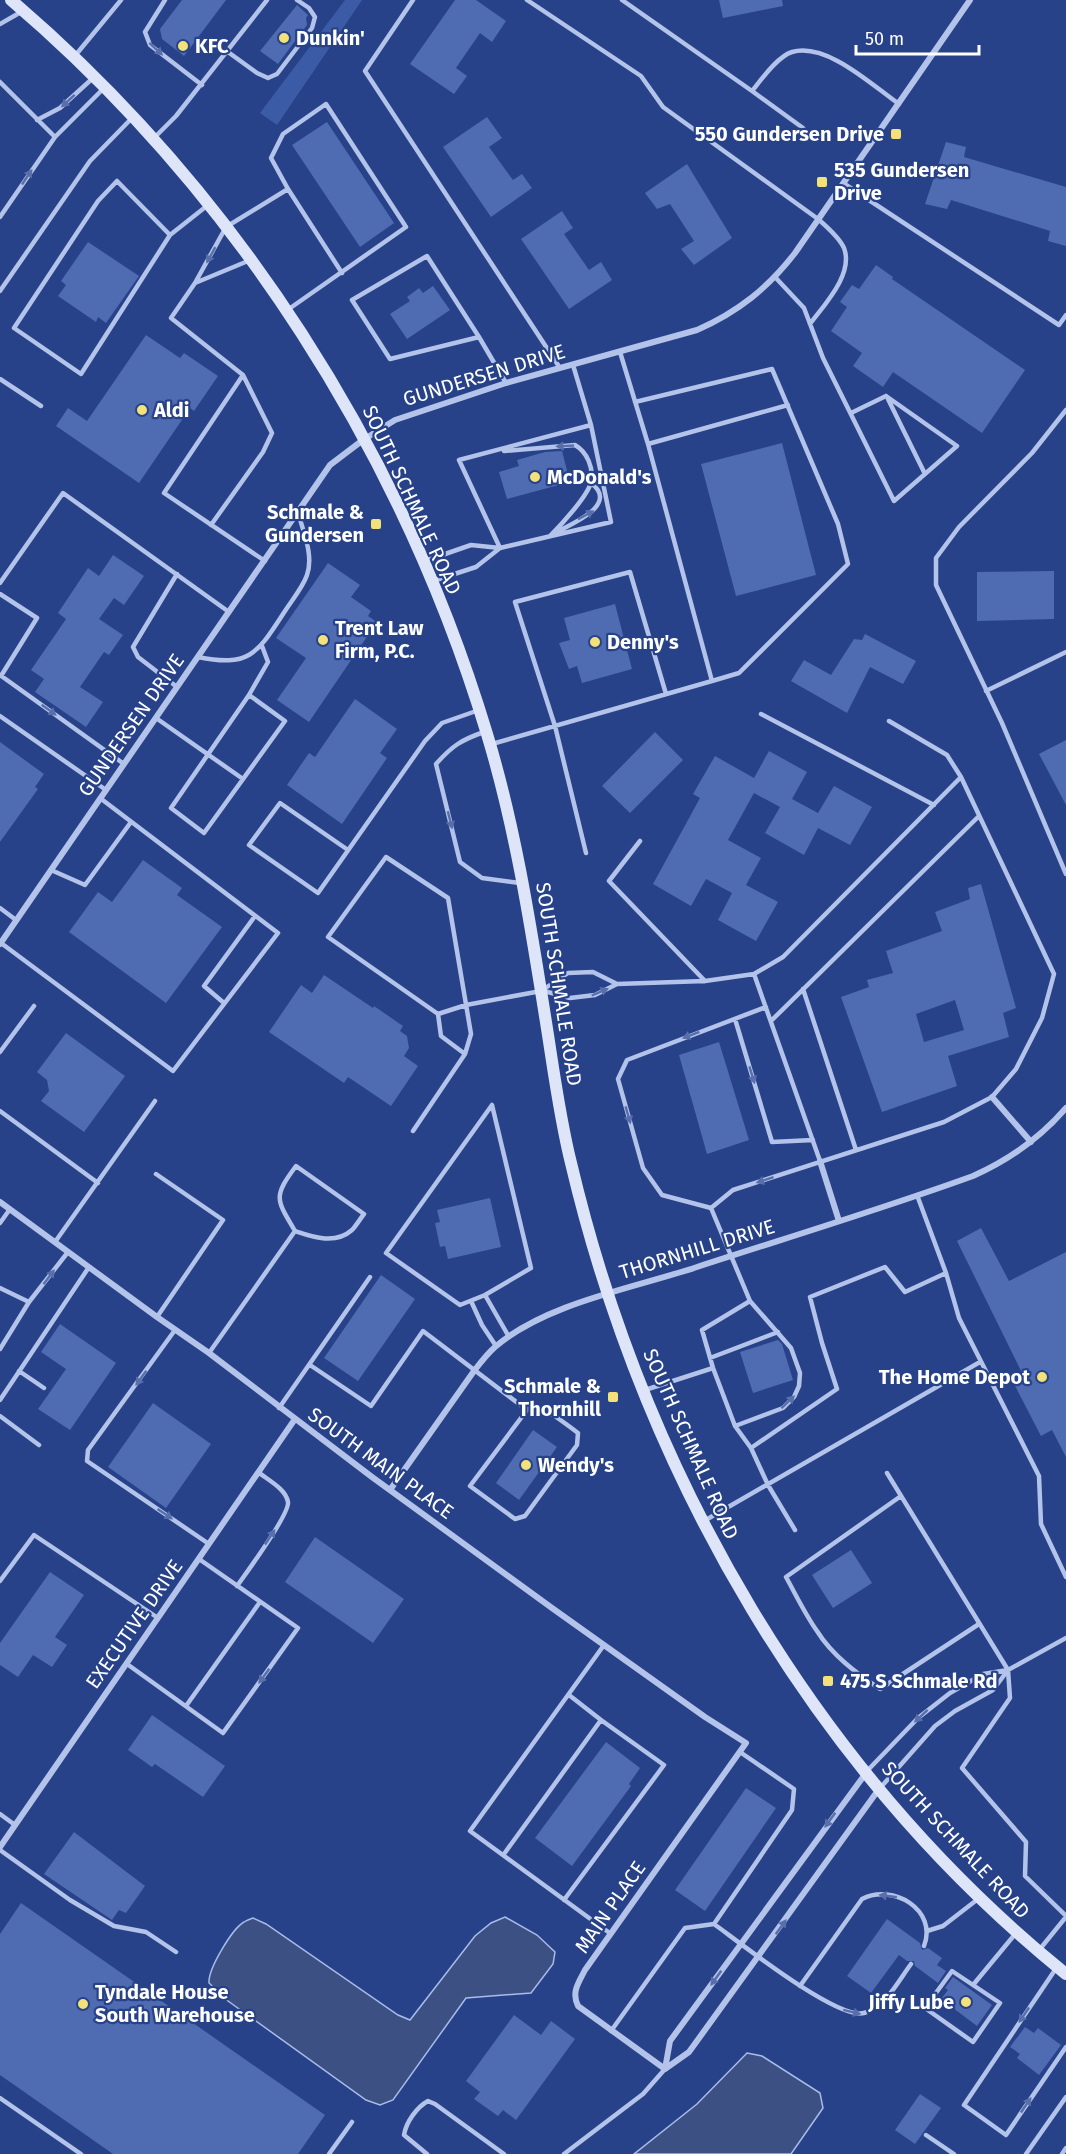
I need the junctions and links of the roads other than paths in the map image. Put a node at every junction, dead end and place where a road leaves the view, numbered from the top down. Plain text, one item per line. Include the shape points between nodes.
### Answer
1 (11, 0) edge
2 (121, 0) edge
3 (165, 0) edge
4 (267, 0) edge
5 (297, 0) edge
6 (413, 0) edge
7 (527, 0) edge
8 (622, 0) edge
9 (970, 0) edge
10 (24, 11) junction
11 (0, 24) edge
12 (228, 52) junction
13 (74, 57) junction
14 (94, 76) junction
15 (0, 82) edge
16 (202, 85) junction
17 (105, 87) junction
18 (752, 91) junction
19 (899, 104) junction
20 (133, 116) junction
21 (37, 120) junction
22 (803, 128) dead end
23 (55, 137) junction
24 (153, 139) junction
25 (843, 183) junction
26 (288, 189) junction
27 (209, 204) junction
28 (0, 217) edge
29 (819, 219) junction
30 (226, 227) junction
31 (170, 235) junction
32 (252, 260) junction
33 (342, 273) junction
34 (775, 277) junction
35 (195, 283) junction
36 (0, 291) edge
37 (286, 310) junction
38 (1066, 315) edge
39 (810, 324) junction
40 (479, 337) junction
41 (620, 352) junction
42 (573, 365) junction
43 (560, 368) junction
44 (243, 375) junction
45 (0, 379) edge
46 (506, 382) junction
47 (886, 396) junction
48 (635, 402) junction
49 (788, 405) junction
50 (41, 406) dead end
51 (1066, 410) edge
52 (850, 413) junction
53 (591, 425) junction
54 (363, 440) junction
55 (648, 444) junction
56 (492, 452) junction
57 (925, 474) junction
58 (591, 483) junction
59 (298, 512) junction
60 (211, 525) junction
61 (550, 536) junction
62 (500, 548) junction
63 (265, 561) junction
64 (424, 562) junction
65 (177, 574) junction
66 (432, 582) junction
67 (0, 584) edge
68 (0, 594) edge
69 (229, 612) junction
70 (262, 646) junction
71 (1066, 652) edge
72 (198, 657) junction
73 (1, 675) edge
74 (712, 681) junction
75 (177, 687) junction
76 (986, 690) junction
77 (666, 694) junction
78 (249, 696) junction
79 (479, 710) junction
80 (761, 714) dead end
81 (0, 716) edge
82 (156, 718) junction
83 (889, 721) dead end
84 (555, 726) junction
85 (486, 731) junction
86 (490, 744) junction
87 (207, 754) junction
88 (124, 764) junction
89 (961, 777) junction
90 (243, 779) junction
91 (106, 790) junction
92 (100, 798) junction
93 (933, 805) junction
94 (979, 816) junction
95 (131, 822) junction
96 (639, 841) dead end
97 (348, 850) junction
98 (586, 853) dead end
99 (51, 870) junction
100 (1066, 873) edge
101 (523, 884) junction
102 (0, 908) edge
103 (255, 916) junction
104 (16, 920) junction
105 (0, 943) edge
106 (754, 974) junction
107 (705, 981) junction
108 (616, 984) junction
109 (803, 989) junction
110 (541, 991) junction
111 (224, 1003) junction
112 (466, 1005) junction
113 (34, 1006) dead end
114 (766, 1007) junction
115 (438, 1014) junction
116 (735, 1018) junction
117 (771, 1021) junction
118 (0, 1052) edge
119 (465, 1054) junction
120 (992, 1097) junction
121 (155, 1101) dead end
122 (1066, 1108) edge
123 (0, 1112) edge
124 (413, 1131) dead end
125 (813, 1140) junction
126 (1031, 1142) junction
127 (856, 1150) junction
128 (820, 1161) junction
129 (156, 1174) dead end
130 (98, 1183) junction
131 (917, 1195) junction
132 (0, 1202) edge
133 (711, 1208) junction
134 (10, 1209) junction
135 (839, 1221) junction
136 (0, 1223) edge
137 (295, 1230) junction
138 (55, 1242) junction
139 (68, 1252) junction
140 (732, 1256) junction
141 (89, 1267) junction
142 (946, 1273) junction
143 (370, 1277) dead end
144 (0, 1288) edge
145 (607, 1294) junction
146 (485, 1295) junction
147 (471, 1301) junction
148 (750, 1301) junction
149 (29, 1302) junction
150 (156, 1317) junction
151 (175, 1330) junction
152 (778, 1332) junction
153 (509, 1336) junction
154 (496, 1346) junction
155 (0, 1349) edge
156 (209, 1353) junction
157 (710, 1358) junction
158 (980, 1362) junction
159 (310, 1365) junction
160 (713, 1368) junction
161 (19, 1371) junction
162 (474, 1371) junction
163 (44, 1388) dead end
164 (643, 1391) junction
165 (0, 1400) edge
166 (279, 1408) junction
167 (527, 1410) junction
168 (0, 1416) edge
169 (295, 1419) junction
170 (735, 1426) junction
171 (39, 1445) dead end
172 (751, 1448) junction
173 (258, 1473) junction
174 (887, 1473) dead end
175 (768, 1485) junction
176 (390, 1490) junction
177 (902, 1497) junction
178 (702, 1522) junction
179 (795, 1530) dead end
180 (209, 1544) junction
181 (199, 1559) junction
182 (1066, 1577) edge
183 (0, 1581) edge
184 (237, 1586) junction
185 (260, 1602) junction
186 (158, 1618) junction
187 (980, 1624) junction
188 (1066, 1638) edge
189 (604, 1646) junction
190 (127, 1664) junction
191 (1008, 1670) junction
192 (569, 1695) junction
193 (186, 1706) junction
194 (601, 1720) junction
195 (746, 1743) joint
196 (740, 1752) junction
197 (866, 1773) junction
198 (879, 1790) junction
199 (0, 1814) edge
200 (15, 1824) junction
201 (0, 1848) edge
202 (504, 1854) junction
203 (978, 1899) junction
204 (564, 1900) junction
205 (1066, 1917) edge
206 (714, 1924) junction
207 (927, 1931) junction
208 (1016, 1933) junction
209 (611, 1934) junction
210 (741, 1943) junction
211 (924, 1946) dead end
212 (1038, 1951) junction
213 (176, 1952) dead end
214 (759, 1957) junction
215 (911, 1964) dead end
216 (1062, 1971) edge
217 (973, 1985) junction
218 (800, 1986) junction
219 (611, 2031) junction
220 (1066, 2047) edge
221 (665, 2069) junction
222 (1066, 2097) edge
223 (0, 2098) edge
224 (352, 2122) dead end
225 (926, 2135) dead end
226 (1066, 2148) edge
227 (81, 2154) edge
228 (329, 2154) edge
229 (427, 2154) edge
230 (504, 2154) edge
231 (564, 2154) edge
232 (954, 2154) edge
233 (1026, 2154) edge
234 (1062, 2154) edge

1 - 10 main road, SOUTH SCHMALE ROAD
2 - 13 lane
3 -> 16 lane via 146,32 150,45
4 - 12 lane
5 - 12 lane via 315,17 312,28 277,74 268,78
6 - 43 lane via 364,71
7 - 29 lane via 641,76 663,107
8 - 18 lane
9 - 19 street, GUNDERSEN DRIVE
10 - 11 lane
10 - 13 main road, SOUTH SCHMALE ROAD
12 - 16 lane
13 - 14 main road, SOUTH SCHMALE ROAD
14 - 17 main road, SOUTH SCHMALE ROAD
14 -> 21 lane via 60,108
15 - 21 lane
16 - 24 lane
17 - 20 main road, SOUTH SCHMALE ROAD
17 - 23 lane
18 - 19 lane via 791,52 807,51 840,62
18 - 22 lane
19 - 25 street, GUNDERSEN DRIVE
20 - 24 main road, SOUTH SCHMALE ROAD
20 - 36 lane via 90,162
21 - 23 lane
28 -> 23 lane
24 - 27 main road, SOUTH SCHMALE ROAD
25 - 29 street, GUNDERSEN DRIVE
25 - 38 lane via 1059,326
26 - 30 lane
26 - 33 lane
26 - 33 lane via 271,158 283,134 326,104 405,227
27 - 30 main road, SOUTH SCHMALE ROAD
27 - 31 lane
29 - 34 street, GUNDERSEN DRIVE
29 - 39 lane via 844,249 845,262 842,278
30 - 32 main road, SOUTH SCHMALE ROAD
30 -> 35 lane
31 - 31 lane via 117,181 98,201 14,328 81,374
32 - 35 lane
32 - 37 main road, SOUTH SCHMALE ROAD
33 - 37 lane
34 - 39 lane via 804,308
34 - 41 street, GUNDERSEN DRIVE via 742,307 722,319
35 - 44 lane via 171,318
37 - 54 main road, SOUTH SCHMALE ROAD via 330,378
39 - 52 lane
40 - 40 lane via 427,256 352,300 390,359
40 - 46 lane
41 - 42 street, GUNDERSEN DRIVE
41 - 48 lane
42 - 43 street, GUNDERSEN DRIVE
42 - 53 lane
43 - 46 street, GUNDERSEN DRIVE
44 - 60 lane via 272,433
44 - 60 lane via 164,493
45 - 50 lane
46 - 54 street, GUNDERSEN DRIVE via 395,420
47 - 52 lane
47 - 57 lane
47 - 57 lane via 957,447
48 - 49 lane via 772,369
48 - 55 lane
49 - 55 lane
49 - 74 lane via 838,524 848,564 739,673
51 - 76 lane via 1032,453 959,527 936,558 936,585
52 - 57 lane via 894,501
53 - 56 lane
53 - 61 lane via 611,522
54 - 59 street, GUNDERSEN DRIVE via 330,465
54 - 64 main road, SOUTH SCHMALE ROAD
55 - 74 lane
58 -> 56 lane via 585,451 575,445
56 - 62 lane via 459,460
58 - 61 lane via 569,517
61 -> 58 lane via 596,510 600,500
59 - 63 street, GUNDERSEN DRIVE
59 - 70 lane via 309,550 307,575
60 - 63 lane
61 - 62 lane
62 - 64 lane via 471,545
62 - 66 lane via 476,567
63 - 69 street, GUNDERSEN DRIVE
64 - 66 main road, SOUTH SCHMALE ROAD
65 - 67 lane via 63,493
65 - 69 lane
65 - 75 lane via 133,647 138,657
66 - 79 main road, SOUTH SCHMALE ROAD
68 - 73 lane via 37,618
69 - 72 street, GUNDERSEN DRIVE
70 - 72 lane via 243,658 223,662
70 - 78 lane via 268,662
71 - 76 lane
72 - 75 street, GUNDERSEN DRIVE
73 -> 88 lane
74 - 77 lane
75 - 82 street, GUNDERSEN DRIVE
76 - 100 lane
77 - 84 lane
77 - 84 lane via 630,572 515,602
78 - 87 lane
78 - 90 lane via 285,721
79 - 85 main road, SOUTH SCHMALE ROAD
79 - 97 lane via 442,723 424,741
80 - 93 lane
81 - 91 lane
82 - 87 lane
82 - 88 street, GUNDERSEN DRIVE
83 - 89 lane via 947,755
84 - 86 lane
84 - 98 lane
85 - 86 main road, SOUTH SCHMALE ROAD
85 -> 101 lane via 451,747 436,764 460,862 482,878
86 - 101 main road, SOUTH SCHMALE ROAD
87 - 90 lane
87 - 90 lane via 171,808 204,833
88 - 91 street, GUNDERSEN DRIVE
89 - 93 lane
89 - 94 lane
91 - 92 street, GUNDERSEN DRIVE
92 - 95 lane
92 - 99 street, GUNDERSEN DRIVE
93 - 106 lane via 783,957
94 - 109 lane
94 - 120 lane via 1054,974 1042,1018 1016,1069
95 - 99 lane via 85,885
95 - 103 lane
96 - 107 lane via 609,881
97 - 97 lane via 318,893 249,845 280,803
99 - 104 street, GUNDERSEN DRIVE
101 - 110 main road, SOUTH SCHMALE ROAD
102 - 104 lane
103 - 111 lane via 204,987
103 - 111 lane via 278,933
104 - 105 street, GUNDERSEN DRIVE
105 - 111 lane via 173,1071
106 - 107 lane
106 - 114 lane
107 - 108 lane
110 -> 108 lane via 570,998 595,995
108 - 110 lane via 593,972 568,973
109 - 117 lane
109 - 127 lane
110 - 112 lane
110 - 145 main road, SOUTH SCHMALE ROAD via 570,1160
112 - 115 lane
112 - 115 lane via 448,898 386,857 328,937
112 - 119 lane via 471,1034
113 - 118 lane
114 - 116 lane
114 - 117 lane
115 - 119 lane via 441,1036
116 -> 125 lane via 772,1142
116 -> 133 lane via 627,1060 618,1079 644,1168 662,1195
117 - 125 lane
119 - 124 lane
120 - 126 street
120 - 127 lane via 944,1122
121 - 130 lane
122 - 126 street, THORNHILL DRIVE
123 - 130 lane
125 - 128 lane
126 - 131 street, THORNHILL DRIVE via 997,1165
127 - 128 lane
128 -> 133 lane via 733,1190
128 - 135 street
129 - 150 lane via 223,1220
130 - 138 lane
131 - 135 street, THORNHILL DRIVE
131 - 142 lane
132 - 134 street, SOUTH MAIN PLACE
133 - 140 lane
134 - 136 lane
134 - 138 street, SOUTH MAIN PLACE
135 - 140 street, THORNHILL DRIVE
137 - 137 lane via 279,1199 282,1185 296,1166 364,1214 352,1230 339,1237 318,1239
137 - 156 lane
138 - 139 street, SOUTH MAIN PLACE
139 - 141 street, SOUTH MAIN PLACE
149 -> 139 lane
140 - 145 street, THORNHILL DRIVE
140 - 148 lane
141 - 150 street, SOUTH MAIN PLACE
141 - 161 lane
142 - 158 lane via 958,1318
142 - 172 lane via 905,1292 885,1268 810,1297 837,1389
143 - 159 lane
144 - 149 lane
145 - 153 street, THORNHILL DRIVE
145 - 164 main road, SOUTH SCHMALE ROAD
146 - 147 lane
146 - 147 lane via 531,1268 492,1105 386,1253 460,1305
146 - 153 lane
147 - 154 lane
148 - 152 lane
148 - 157 lane via 702,1330
149 - 155 lane
150 - 151 street, SOUTH MAIN PLACE
151 - 156 street, SOUTH MAIN PLACE
151 -> 180 lane via 88,1450 87,1461
152 - 157 lane
170 -> 152 lane via 783,1408 794,1397 800,1373 791,1348
153 - 154 street, THORNHILL DRIVE
154 - 162 street, THORNHILL DRIVE
156 - 166 street, SOUTH MAIN PLACE
157 - 160 lane
158 - 175 lane
158 - 182 lane via 1039,1476 1041,1524
159 - 162 lane via 370,1406 423,1331
159 - 166 lane
160 - 164 lane
160 - 170 lane
161 - 163 lane
161 - 165 lane
162 - 167 lane
162 - 176 street, THORNHILL DRIVE
164 - 178 main road, SOUTH SCHMALE ROAD
166 - 169 street, SOUTH MAIN PLACE
167 - 167 lane via 470,1486 515,1519 525,1516 579,1439 578,1433 558,1418 536,1407
168 - 171 lane
169 - 173 street, EXECUTIVE DRIVE
169 - 176 street, SOUTH MAIN PLACE
170 - 172 lane
172 - 175 lane
173 - 180 street, EXECUTIVE DRIVE
184 -> 173 lane via 288,1508 284,1494
174 - 177 lane
175 - 178 lane
175 - 179 lane
176 - 189 street, SOUTH MAIN PLACE
177 - 187 lane
177 - 187 lane via 786,1577 817,1632 858,1674 880,1689
178 - 197 main road, SOUTH SCHMALE ROAD via 775,1647
180 - 181 street, EXECUTIVE DRIVE
181 - 184 lane
181 - 186 street, EXECUTIVE DRIVE
183 - 186 lane via 34,1534
184 - 185 lane
185 - 193 lane
185 -> 193 lane via 298,1629 223,1732
186 - 190 street, EXECUTIVE DRIVE
187 - 191 lane
188 - 191 lane
189 - 192 lane
189 - 195 street, SOUTH MAIN PLACE
190 - 193 lane
190 - 200 street, EXECUTIVE DRIVE
191 -> 197 lane via 983,1674 931,1706
191 - 198 lane via 993,1690 935,1726
191 - 205 lane via 1010,1698 962,1768 1026,1842 1025,1876
192 - 194 lane
192 - 202 lane via 470,1831
194 - 202 lane
194 - 204 lane via 664,1765
195 - 196 street, MAIN PLACE
196 - 206 lane via 794,1790 792,1810
196 - 209 street, MAIN PLACE
197 - 198 main road, SOUTH SCHMALE ROAD
197 -> 210 street
198 - 203 main road, SOUTH SCHMALE ROAD
214 -> 198 street
199 - 200 lane
200 - 201 street, EXECUTIVE DRIVE
201 - 213 lane via 70,1900 114,1926 146,1932
202 - 204 lane
203 - 207 lane via 943,1926
203 - 208 main road, SOUTH SCHMALE ROAD
204 - 209 lane
205 - 212 lane
206 - 210 lane
206 - 219 lane via 685,1928
207 - 211 lane
207 -> 218 lane via 920,1910 908,1901 895,1896 868,1896
208 - 212 main road, SOUTH SCHMALE ROAD
208 - 217 lane
209 - 219 street, MAIN PLACE via 585,1970 574,1999
210 - 214 lane
210 -> 221 street via 670,2041
212 - 216 main road, SOUTH SCHMALE ROAD
214 - 218 lane
214 - 221 street via 689,2052
218 -> 215 lane via 847,2012 862,2014 880,2004
216 -> 220 lane via 964,2105 1006,2135
217 - 217 lane via 952,1971 925,2008 973,2042 999,2003
219 - 221 street, MAIN PLACE
221 - 231 lane via 644,2094
222 - 233 lane
223 - 227 lane
224 - 228 lane
225 - 232 lane
226 - 234 lane
229 - 230 lane via 404,2135 420,2105 428,2101

